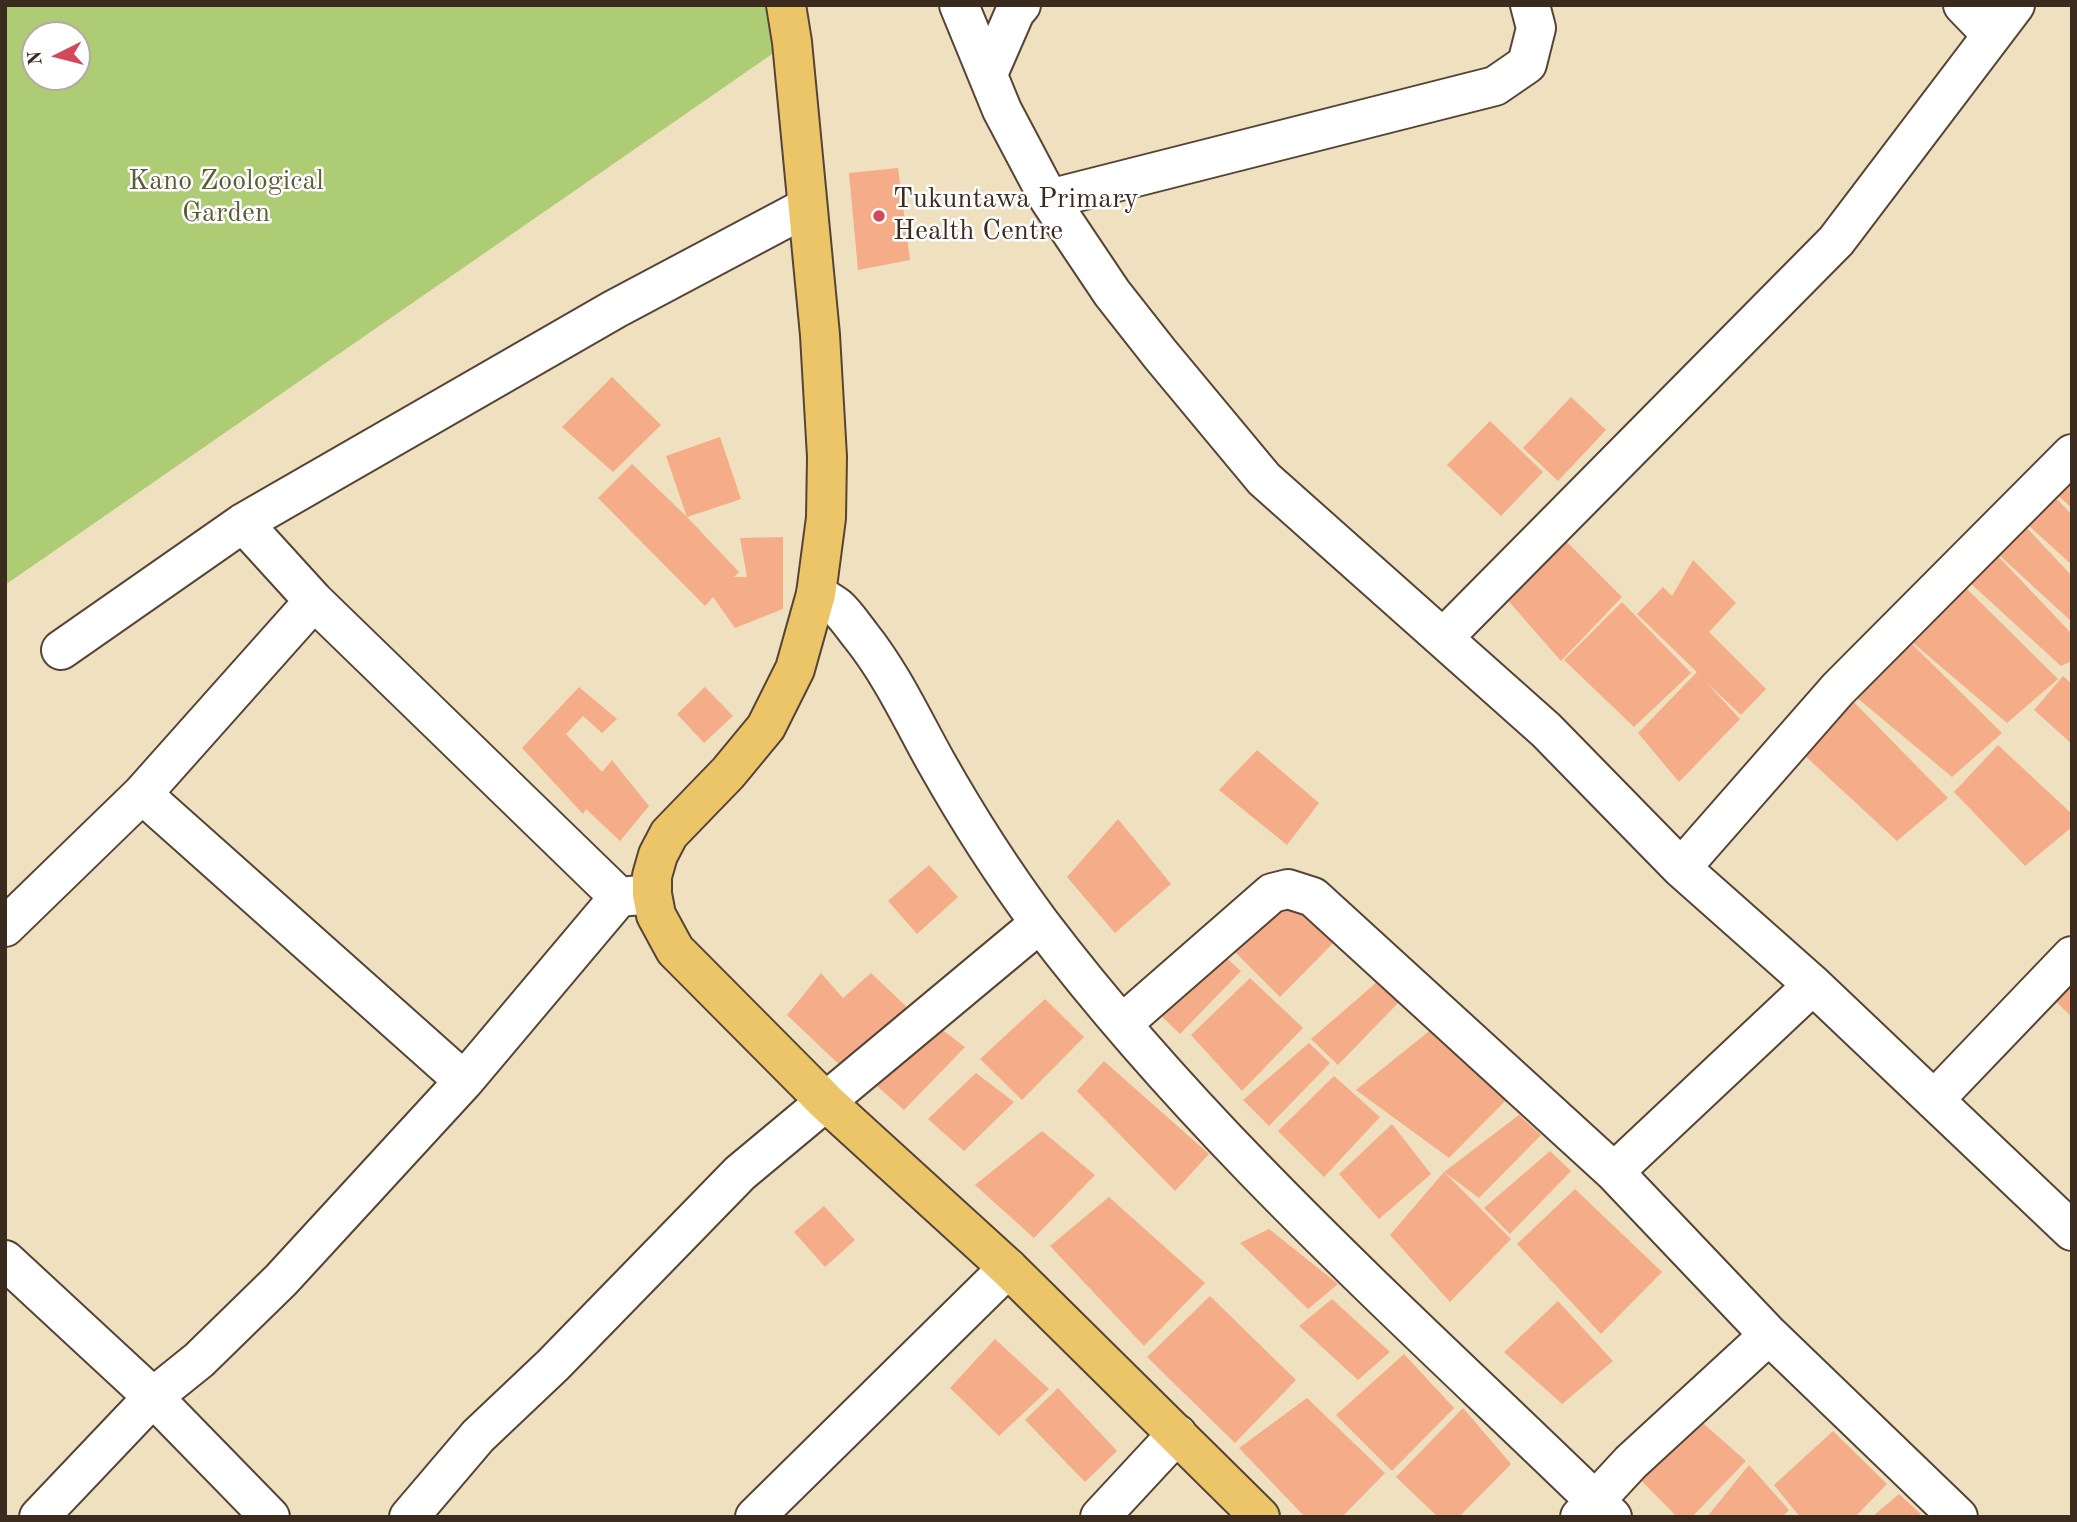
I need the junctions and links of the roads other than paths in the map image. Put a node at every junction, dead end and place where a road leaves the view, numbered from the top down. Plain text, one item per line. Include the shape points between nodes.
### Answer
1 (786, 5) edge
2 (959, 5) edge
3 (1021, 5) edge
4 (1530, 5) edge
5 (1964, 5) edge
6 (2004, 20) edge
7 (988, 74) junction
8 (1049, 199) junction
9 (807, 207) junction
10 (2072, 454) edge
11 (243, 523) junction
12 (816, 594) junction
13 (314, 601) junction
14 (1443, 638) junction
15 (61, 650) dead end
16 (142, 794) junction
17 (1681, 868) junction
18 (635, 896) junction
19 (1040, 923) junction
20 (5, 928) edge
21 (2072, 956) edge
22 (1813, 985) junction
23 (1122, 1024) junction
24 (464, 1080) junction
25 (1934, 1100) junction
26 (827, 1103) junction
27 (1614, 1172) junction
28 (2072, 1231) edge
29 (5, 1260) edge
30 (1008, 1268) junction
31 (1769, 1335) junction
32 (153, 1397) junction
33 (1177, 1434) junction
34 (1596, 1512) edge
35 (39, 1517) edge
36 (270, 1517) edge
37 (409, 1517) edge
38 (755, 1517) edge
39 (1100, 1517) edge
40 (1260, 1517) edge
41 (1958, 1517) edge

1 - 9 main road
2 - 7 street
3 - 7 street
4 - 8 street via 1536,28 1527,64 1495,86
5 - 6 street
6 - 14 street via 1836,241
7 - 8 street
8 - 14 street via 1120,303 1264,479
9 - 11 street via 615,309
9 - 12 main road via 827,457 826,518
10 - 17 street via 1838,689
11 - 13 street
11 - 15 street
12 - 18 main road via 795,669 766,727 669,834 652,877
12 - 19 street via 839,608 880,660 943,773
13 - 16 street
13 - 18 street
14 - 17 street via 1546,730
16 - 20 street
16 - 24 street
17 - 22 street
18 - 24 street
18 - 26 main road via 656,915 675,950
19 - 23 street
19 - 26 street
21 - 25 street
22 - 25 street
22 - 27 street
23 - 27 street via 1272,893 1302,892 1321,902
23 - 34 street via 1242,1156
24 - 32 street via 281,1280 199,1360
25 - 28 street
26 - 30 main road
26 - 37 street via 740,1173 478,1436
27 - 31 street
29 - 32 street
30 - 33 main road
30 - 38 street
31 - 34 street via 1631,1462
31 - 41 street
32 - 35 street
32 - 36 street
33 - 39 street
33 - 40 main road

